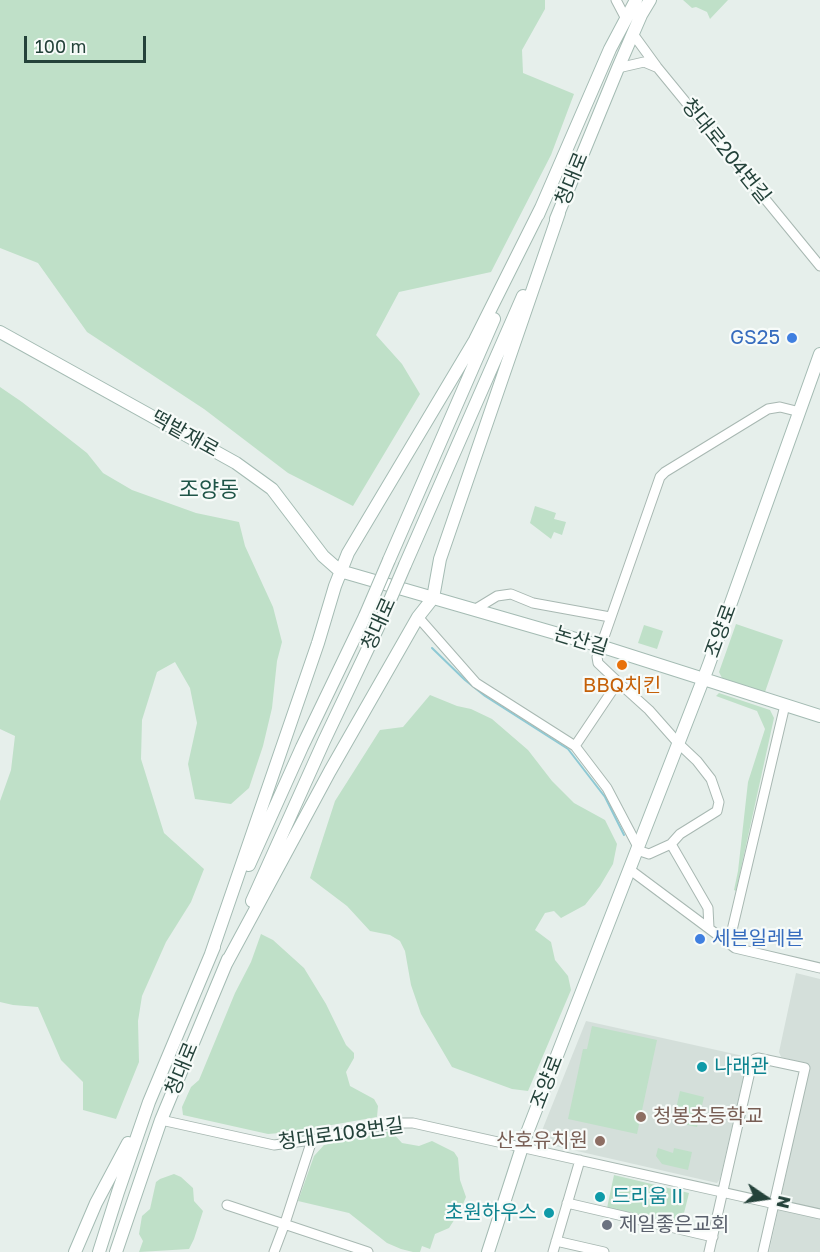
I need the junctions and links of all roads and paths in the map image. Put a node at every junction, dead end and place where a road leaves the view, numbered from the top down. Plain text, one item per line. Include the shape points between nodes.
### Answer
1 (616, 0) edge
2 (636, 0) edge
3 (650, 0) edge
4 (626, 19) junction
5 (633, 34) junction
6 (618, 68) junction
7 (657, 68) junction
8 (541, 208) junction
9 (559, 213) junction
10 (820, 266) edge
11 (0, 332) edge
12 (820, 354) edge
13 (800, 412) junction
14 (340, 571) junction
15 (433, 598) junction
16 (474, 610) junction
17 (418, 616) junction
18 (610, 617) junction
19 (600, 646) junction
20 (703, 680) junction
21 (618, 682) junction
22 (785, 705) junction
23 (820, 716) edge
24 (679, 744) junction
25 (575, 746) junction
26 (671, 844) junction
27 (637, 848) junction
28 (630, 869) junction
29 (709, 928) junction
30 (729, 943) junction
31 (211, 954) junction
32 (226, 964) junction
33 (820, 968) edge
34 (150, 1102) junction
35 (161, 1120) junction
36 (312, 1140) junction
37 (522, 1147) junction
38 (580, 1160) junction
39 (723, 1192) junction
40 (567, 1203) junction
41 (774, 1203) junction
42 (227, 1205) dead end
43 (820, 1214) edge
44 (285, 1223) junction
45 (713, 1237) junction
46 (556, 1241) junction
47 (75, 1252) edge
48 (99, 1252) edge
49 (116, 1252) edge
50 (274, 1252) edge
51 (368, 1252) edge
52 (488, 1252) edge
53 (553, 1252) edge
54 (604, 1252) edge
55 (709, 1252) edge
56 (763, 1252) edge

1 - 4 street
2 - 4 street, 청대로
3 - 5 street, 청대로
4 - 5 street
4 - 8 street, 청대로
5 - 6 street, 청대로
5 - 7 street, 청대로204번길
6 - 7 street via 644,62
6 - 9 street, 청대로
7 - 10 street, 청대로204번길
8 - 14 street via 475,340
8 - 31 street, 청대로, bridge via 365,616 302,747
9 - 15 street via 440,559
9 - 32 street, 청대로, bridge
11 - 14 street, 떡밭재로 via 236,463 272,489 323,556
12 - 13 street, 조양로
13 - 18 street via 780,407 768,410 662,474
13 - 20 street, 조양로
14 - 15 street, 논산길
14 - 31 street
15 - 16 street, 논산길
15 - 17 street
16 - 18 street via 497,596 511,594 533,603
16 - 19 street, 논산길
17 - 25 street via 476,683
17 - 32 street
18 - 19 street
19 - 20 street, 논산길
19 - 21 street via 597,661
20 - 22 street, 논산길
20 - 24 street, 조양로
21 - 24 street
21 - 25 street
22 - 23 street, 논산길
22 - 30 street
24 - 26 street via 711,779 719,802 717,811
24 - 27 street, 조양로
25 - 27 street via 607,788
26 - 27 street via 649,854
26 - 29 street via 708,908
27 - 28 street, 조양로
28 - 29 street
28 - 37 street, 조양로
29 - 30 street
30 - 33 street via 742,950
31 - 34 street, 청대로
32 - 35 street, 청대로
34 - 47 street via 96,1203
34 - 48 street, 청대로
35 - 36 street, 청대로108번길 via 269,1144
35 - 49 street, 청대로
36 - 37 street, 청대로108번길 via 405,1123
36 - 44 street
37 - 38 street, 청대로108번길
37 - 52 street, 조양로
38 - 39 street, 청대로108번길
38 - 40 street
39 - 41 street, 청대로108번길
39 - 41 street via 754,1059 805,1068
39 - 45 street
40 - 45 street
40 - 46 street
41 - 43 street, 청대로108번길
41 - 56 street
42 - 44 street
44 - 50 street
44 - 51 street
45 - 55 street
46 - 53 street
46 - 54 street

